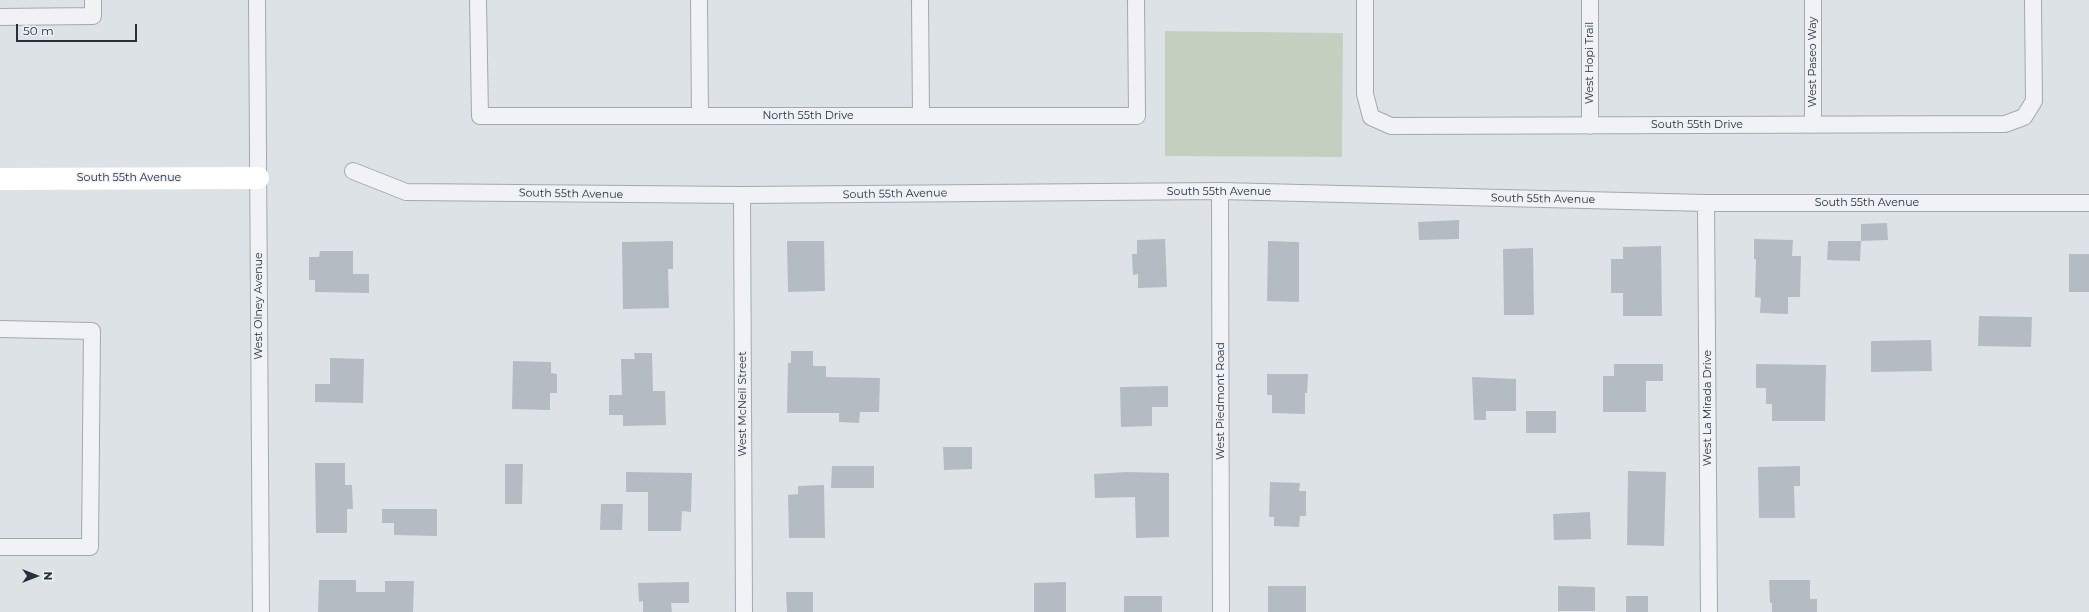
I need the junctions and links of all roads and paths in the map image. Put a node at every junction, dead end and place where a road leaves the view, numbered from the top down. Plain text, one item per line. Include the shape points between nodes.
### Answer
1 (257, 0) edge
2 (478, 0) edge
3 (699, 0) edge
4 (920, 0) edge
5 (1136, 0) edge
6 (1365, 0) edge
7 (1590, 0) edge
8 (1812, 0) edge
9 (2034, 0) edge
10 (93, 8) edge
11 (0, 17) edge
12 (700, 116) junction
13 (921, 116) junction
14 (1813, 125) junction
15 (1590, 126) junction
16 (352, 172) dead end
17 (258, 178) junction
18 (0, 179) edge
19 (1220, 191) junction
20 (742, 195) junction
21 (1706, 203) junction
22 (2089, 203) edge
23 (0, 329) edge
24 (0, 547) edge
25 (261, 612) edge
26 (744, 612) edge
27 (1221, 612) edge
28 (1709, 612) edge

1 - 17 street, West Olney Avenue
2 - 12 street, North 55th Drive via 480,116
3 - 12 street
4 - 13 street
5 - 13 street, North 55th Drive via 1137,116
6 - 15 street, South 55th Drive via 1365,94 1371,117 1391,126
7 - 15 street, West Hopi Trail
8 - 14 street, West Paseo Way
9 - 14 street, South 55th Drive via 2034,101 2024,117 2005,124
10 - 11 street
12 - 13 street, North 55th Drive
14 - 15 street, South 55th Drive
16 - 20 street, South 55th Avenue via 406,192
17 - 18 street, South 55th Avenue
17 - 25 street, West Olney Avenue
19 - 20 street, South 55th Avenue
19 - 21 street, South 55th Avenue
19 - 27 street, West Piedmont Road
20 - 26 street, West McNeil Street
21 - 22 street, South 55th Avenue
21 - 28 street, West La Mirada Drive
23 - 24 street via 92,331 90,547

